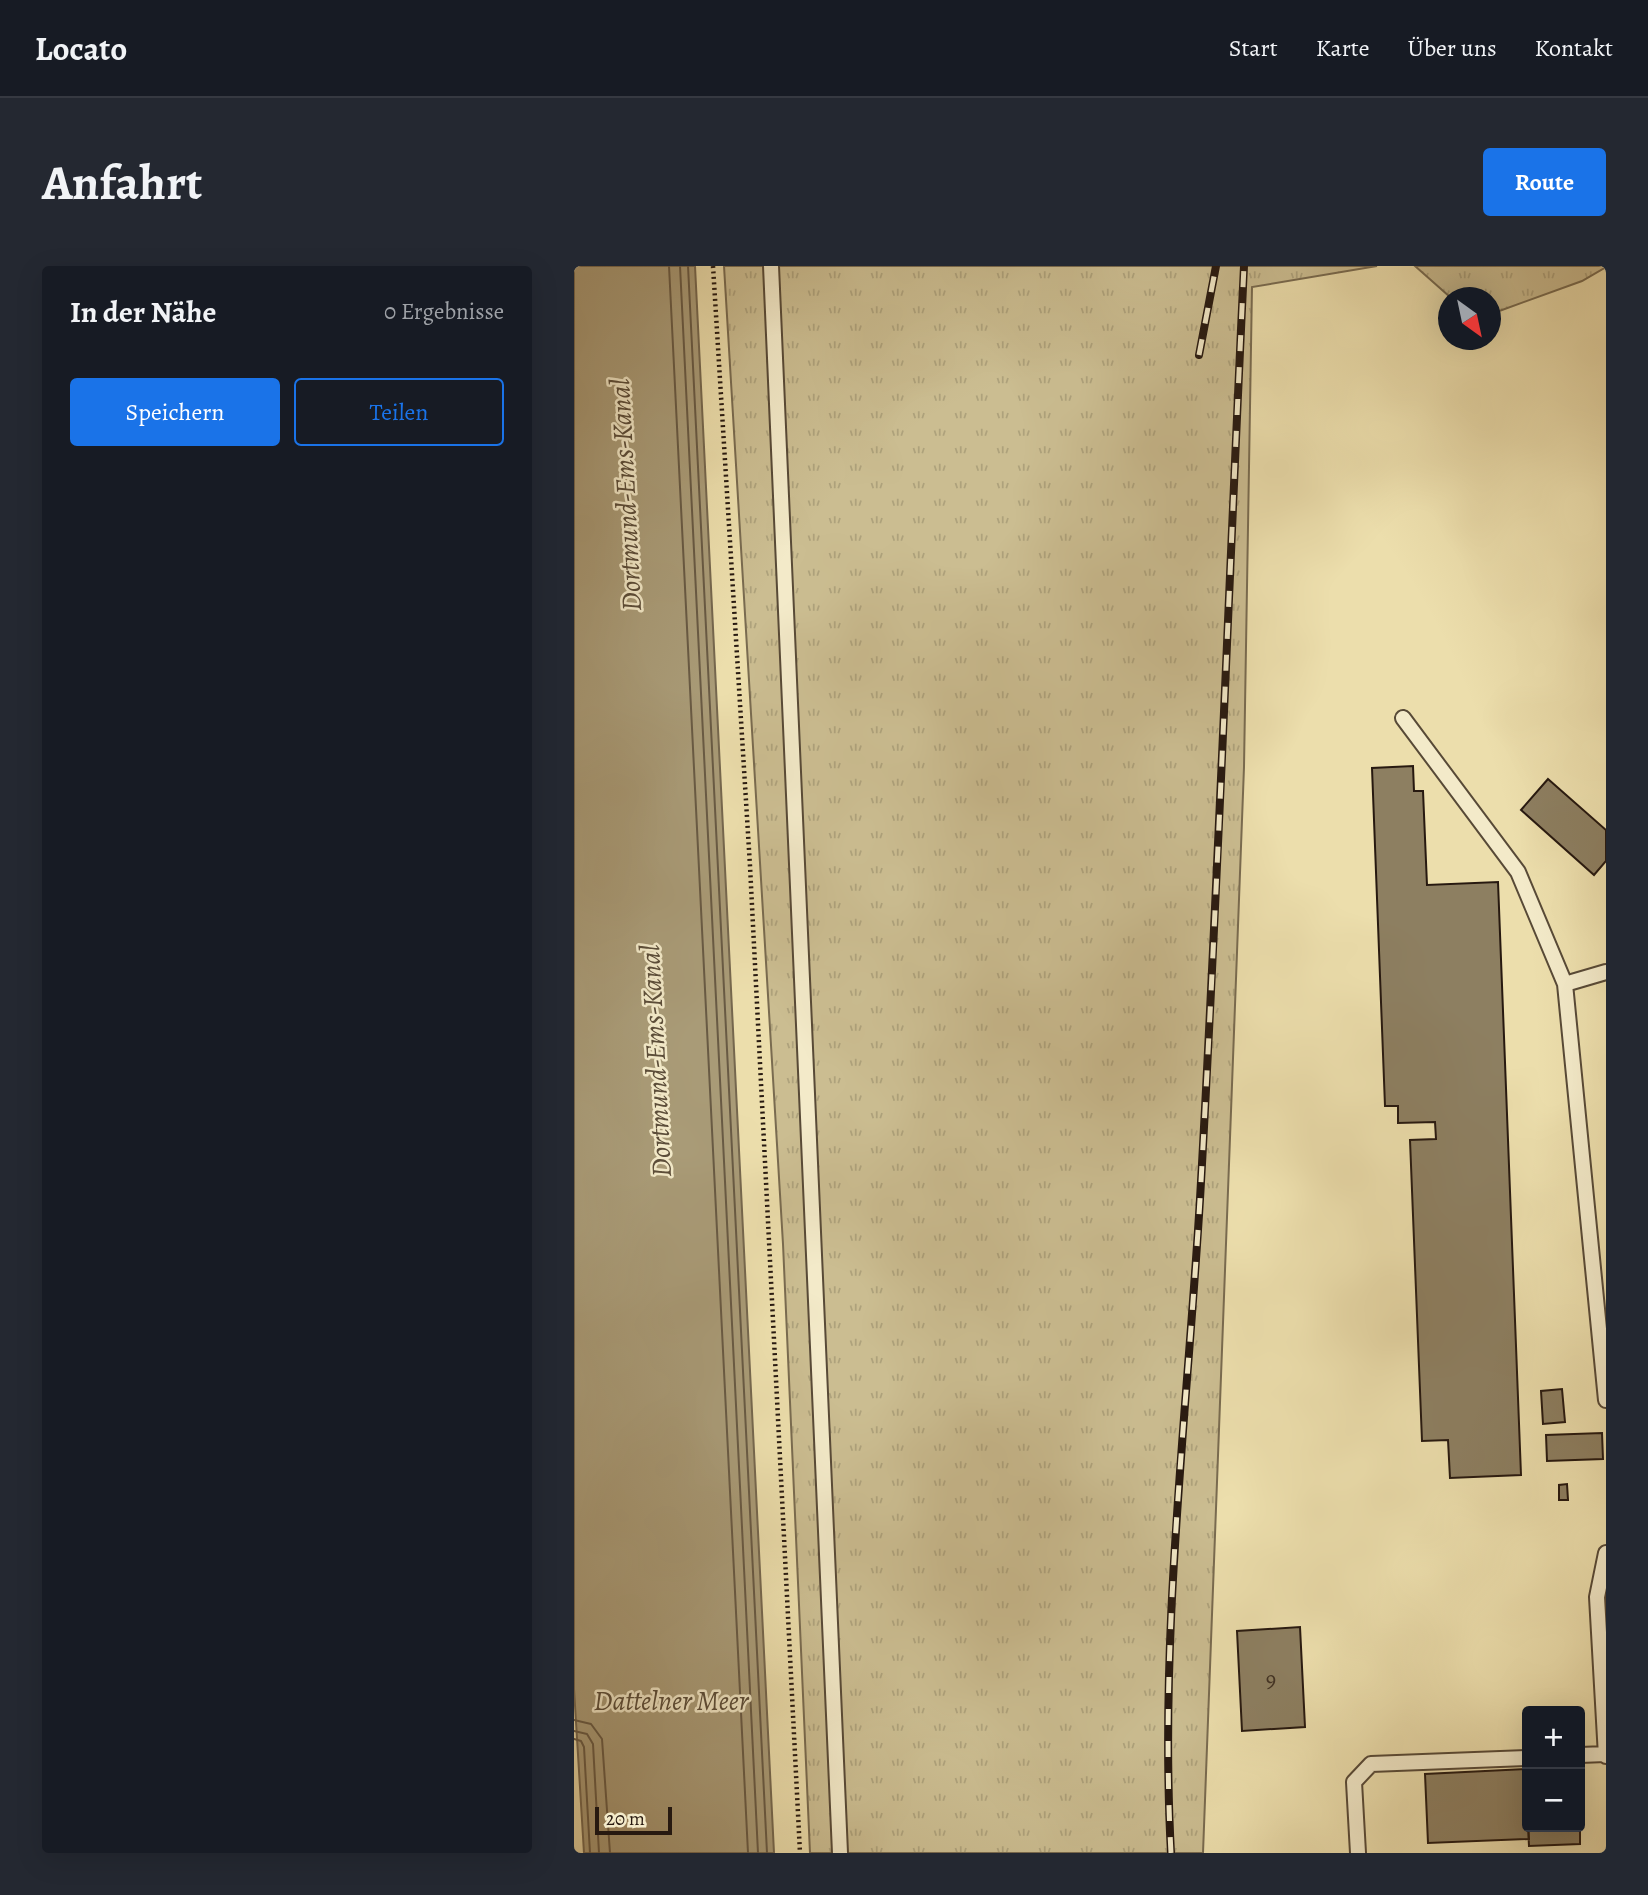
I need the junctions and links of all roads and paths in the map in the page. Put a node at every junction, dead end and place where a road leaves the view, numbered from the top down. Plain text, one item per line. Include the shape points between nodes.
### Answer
1 (713, 266) edge
2 (771, 266) edge
3 (1403, 718) dead end
4 (1606, 972) edge
5 (1565, 984) junction
6 (1606, 1400) edge
7 (1606, 1553) edge
8 (1585, 1755) edge
9 (1606, 1755) edge
10 (1522, 1758) edge
11 (800, 1853) edge
12 (840, 1853) edge
13 (1358, 1853) edge

1 - 11 path via 750,866
2 - 12 lane
3 - 5 lane via 1518,872
4 - 5 lane
5 - 6 lane
7 - 9 lane via 1597,1597
8 - 9 lane
10 - 13 lane via 1371,1764 1354,1782

